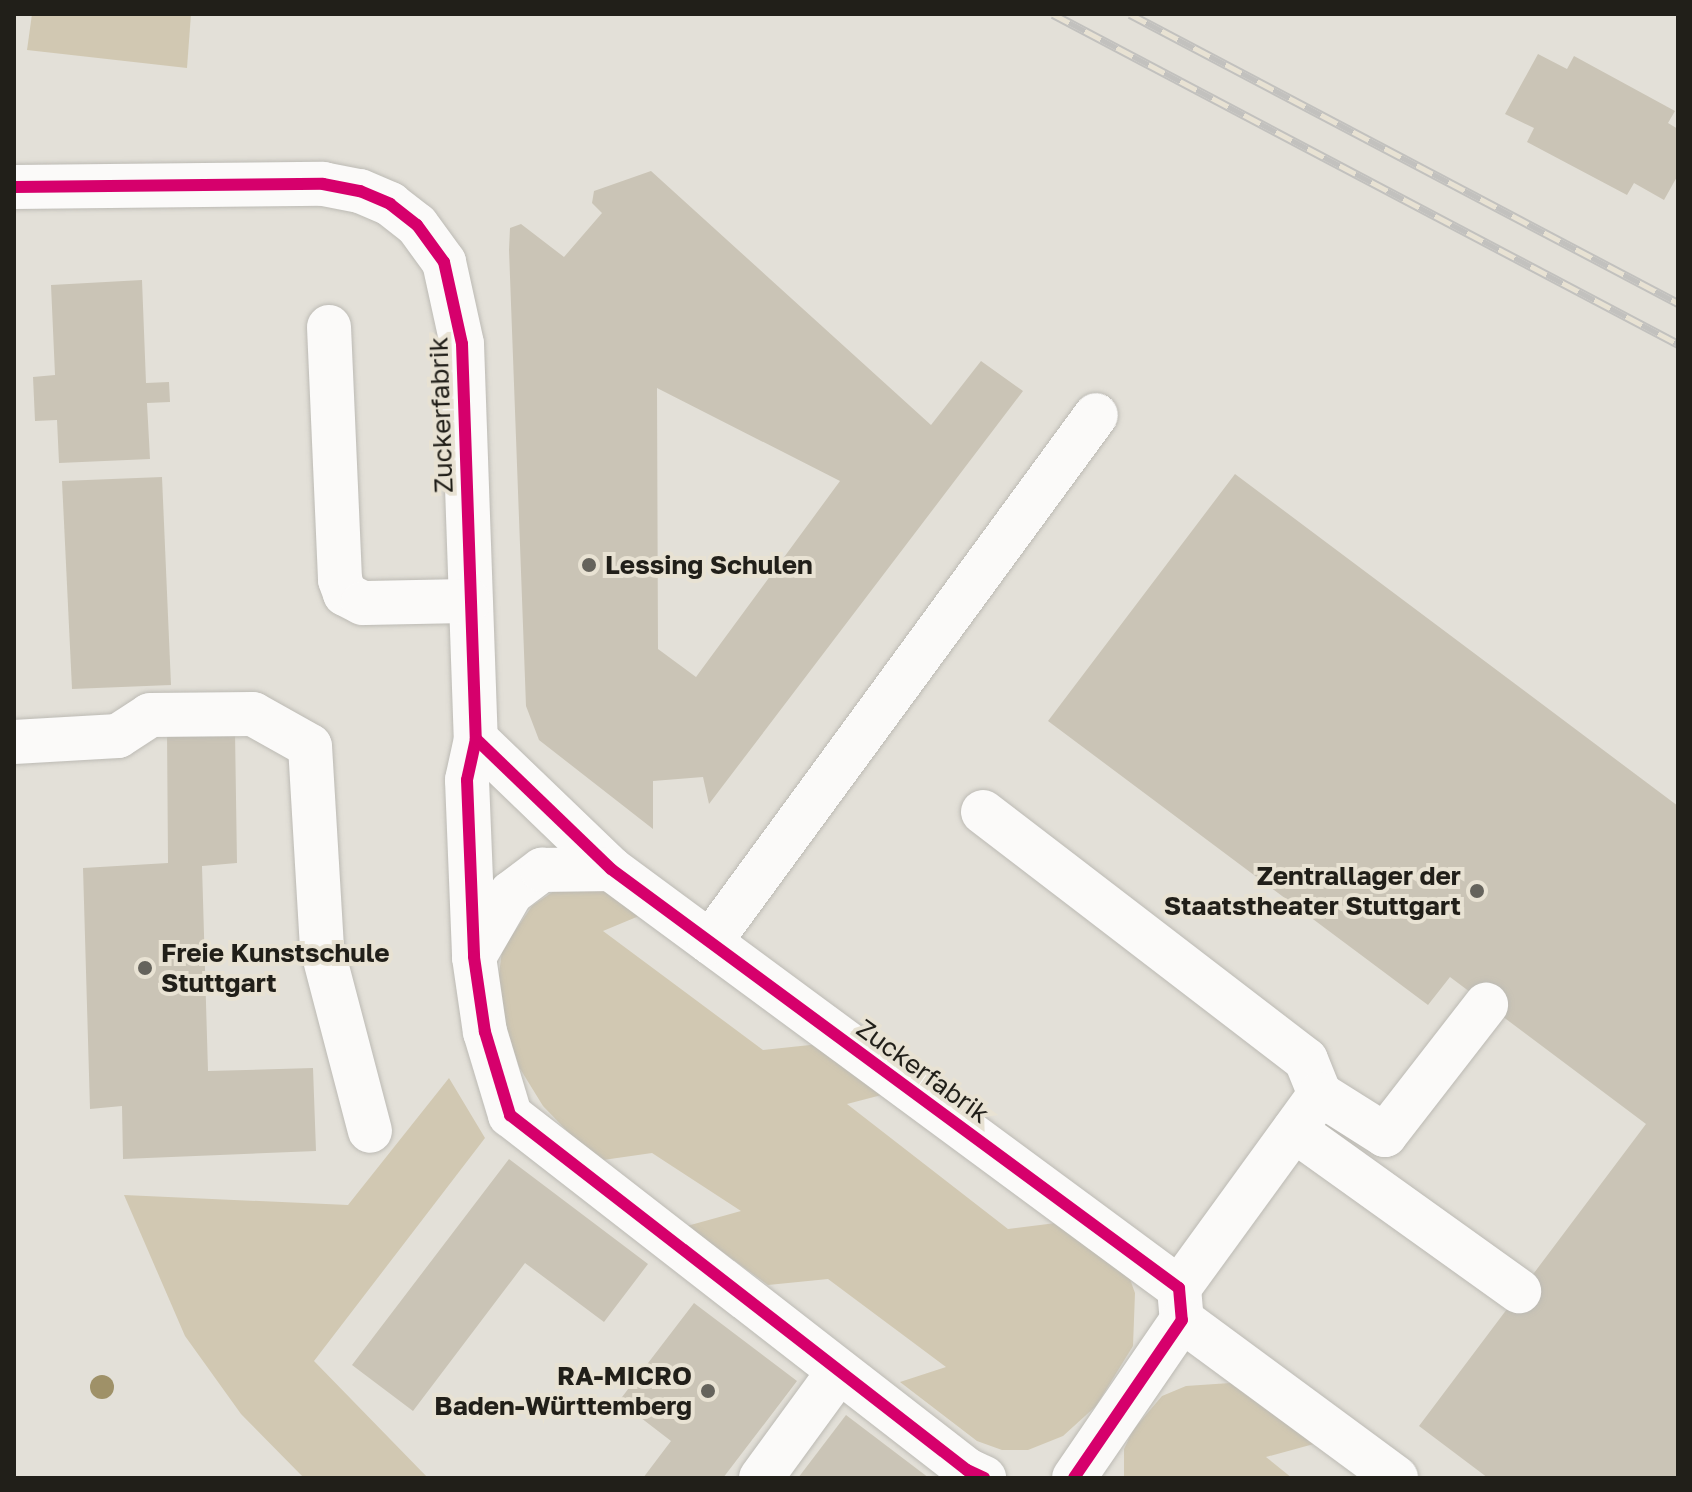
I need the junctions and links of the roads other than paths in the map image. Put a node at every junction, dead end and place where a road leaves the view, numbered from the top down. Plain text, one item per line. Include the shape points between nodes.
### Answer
1 (14, 187) edge
2 (329, 327) dead end
3 (1096, 415) dead end
4 (469, 601) junction
5 (476, 739) junction
6 (14, 742) edge
7 (983, 812) dead end
8 (611, 869) junction
9 (710, 942) junction
10 (474, 957) junction
11 (1486, 1005) dead end
12 (1320, 1094) junction
13 (1294, 1130) junction
14 (370, 1131) dead end
15 (1519, 1291) dead end
16 (1181, 1304) junction
17 (839, 1371) junction
18 (761, 1478) edge
19 (984, 1478) edge
20 (1074, 1478) edge
21 (1396, 1478) edge

1 - 4 street, Zuckerfabrik via 323,184 380,200 417,225 444,262 456,298
2 - 4 street via 340,580 345,594 363,603
3 - 9 street
4 - 5 street, Zuckerfabrik
5 - 8 street, Zuckerfabrik
5 - 10 street, Zuckerfabrik via 467,780
6 - 14 street via 118,736 150,715 253,714 310,746 322,948
7 - 12 street via 1306,1060
8 - 9 street, Zuckerfabrik
8 - 10 street via 542,870 511,893
9 - 16 street, Zuckerfabrik
10 - 17 street, Zuckerfabrik via 485,1032 510,1115
11 - 12 street via 1385,1135
12 - 13 street
13 - 15 street
13 - 16 street
16 - 20 street
16 - 21 street, Zuckerfabrik
17 - 18 street
17 - 19 street, Zuckerfabrik

